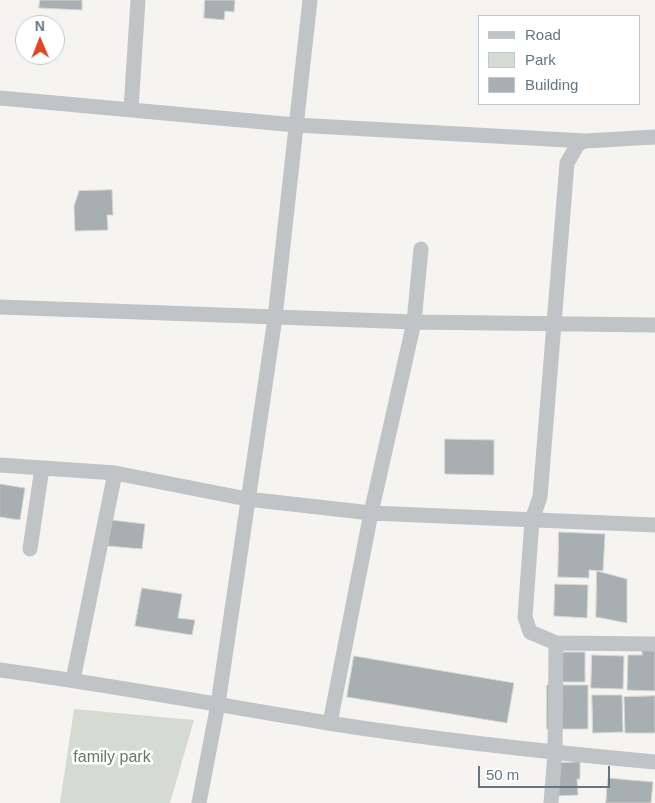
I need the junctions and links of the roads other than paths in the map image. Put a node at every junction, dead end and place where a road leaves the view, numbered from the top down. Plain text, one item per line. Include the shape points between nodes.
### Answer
1 (138, 0) edge
2 (310, 0) edge
3 (0, 98) edge
4 (131, 109) junction
5 (296, 125) junction
6 (655, 137) edge
7 (585, 141) junction
8 (421, 249) dead end
9 (0, 307) edge
10 (274, 318) junction
11 (414, 322) junction
12 (555, 324) junction
13 (655, 325) edge
14 (0, 464) edge
15 (42, 468) junction
16 (115, 473) junction
17 (247, 499) junction
18 (371, 513) junction
19 (532, 520) junction
20 (655, 525) edge
21 (30, 549) dead end
22 (556, 643) junction
23 (655, 644) edge
24 (0, 670) edge
25 (73, 680) junction
26 (218, 704) junction
27 (330, 723) junction
28 (555, 752) junction
29 (655, 762) edge
30 (199, 803) edge
31 (551, 803) edge

1 - 4 street
2 - 5 street
3 - 4 street
4 - 5 street
5 - 7 street
5 - 10 street
6 - 7 street
7 - 12 street via 578,144 567,162
8 - 11 street
9 - 10 street
10 - 11 street
10 - 17 street
11 - 12 street
11 - 18 street
12 - 13 street
12 - 19 street via 540,497
14 - 15 street
15 - 16 street
15 - 21 street
16 - 17 street
16 - 25 street
17 - 18 street
17 - 26 street
18 - 19 street
18 - 27 street
19 - 20 street
19 - 22 street via 525,617 530,632
22 - 23 street
22 - 28 street
24 - 25 street
25 - 26 street
26 - 27 street
26 - 30 street
27 - 28 street
28 - 29 street
28 - 31 street

